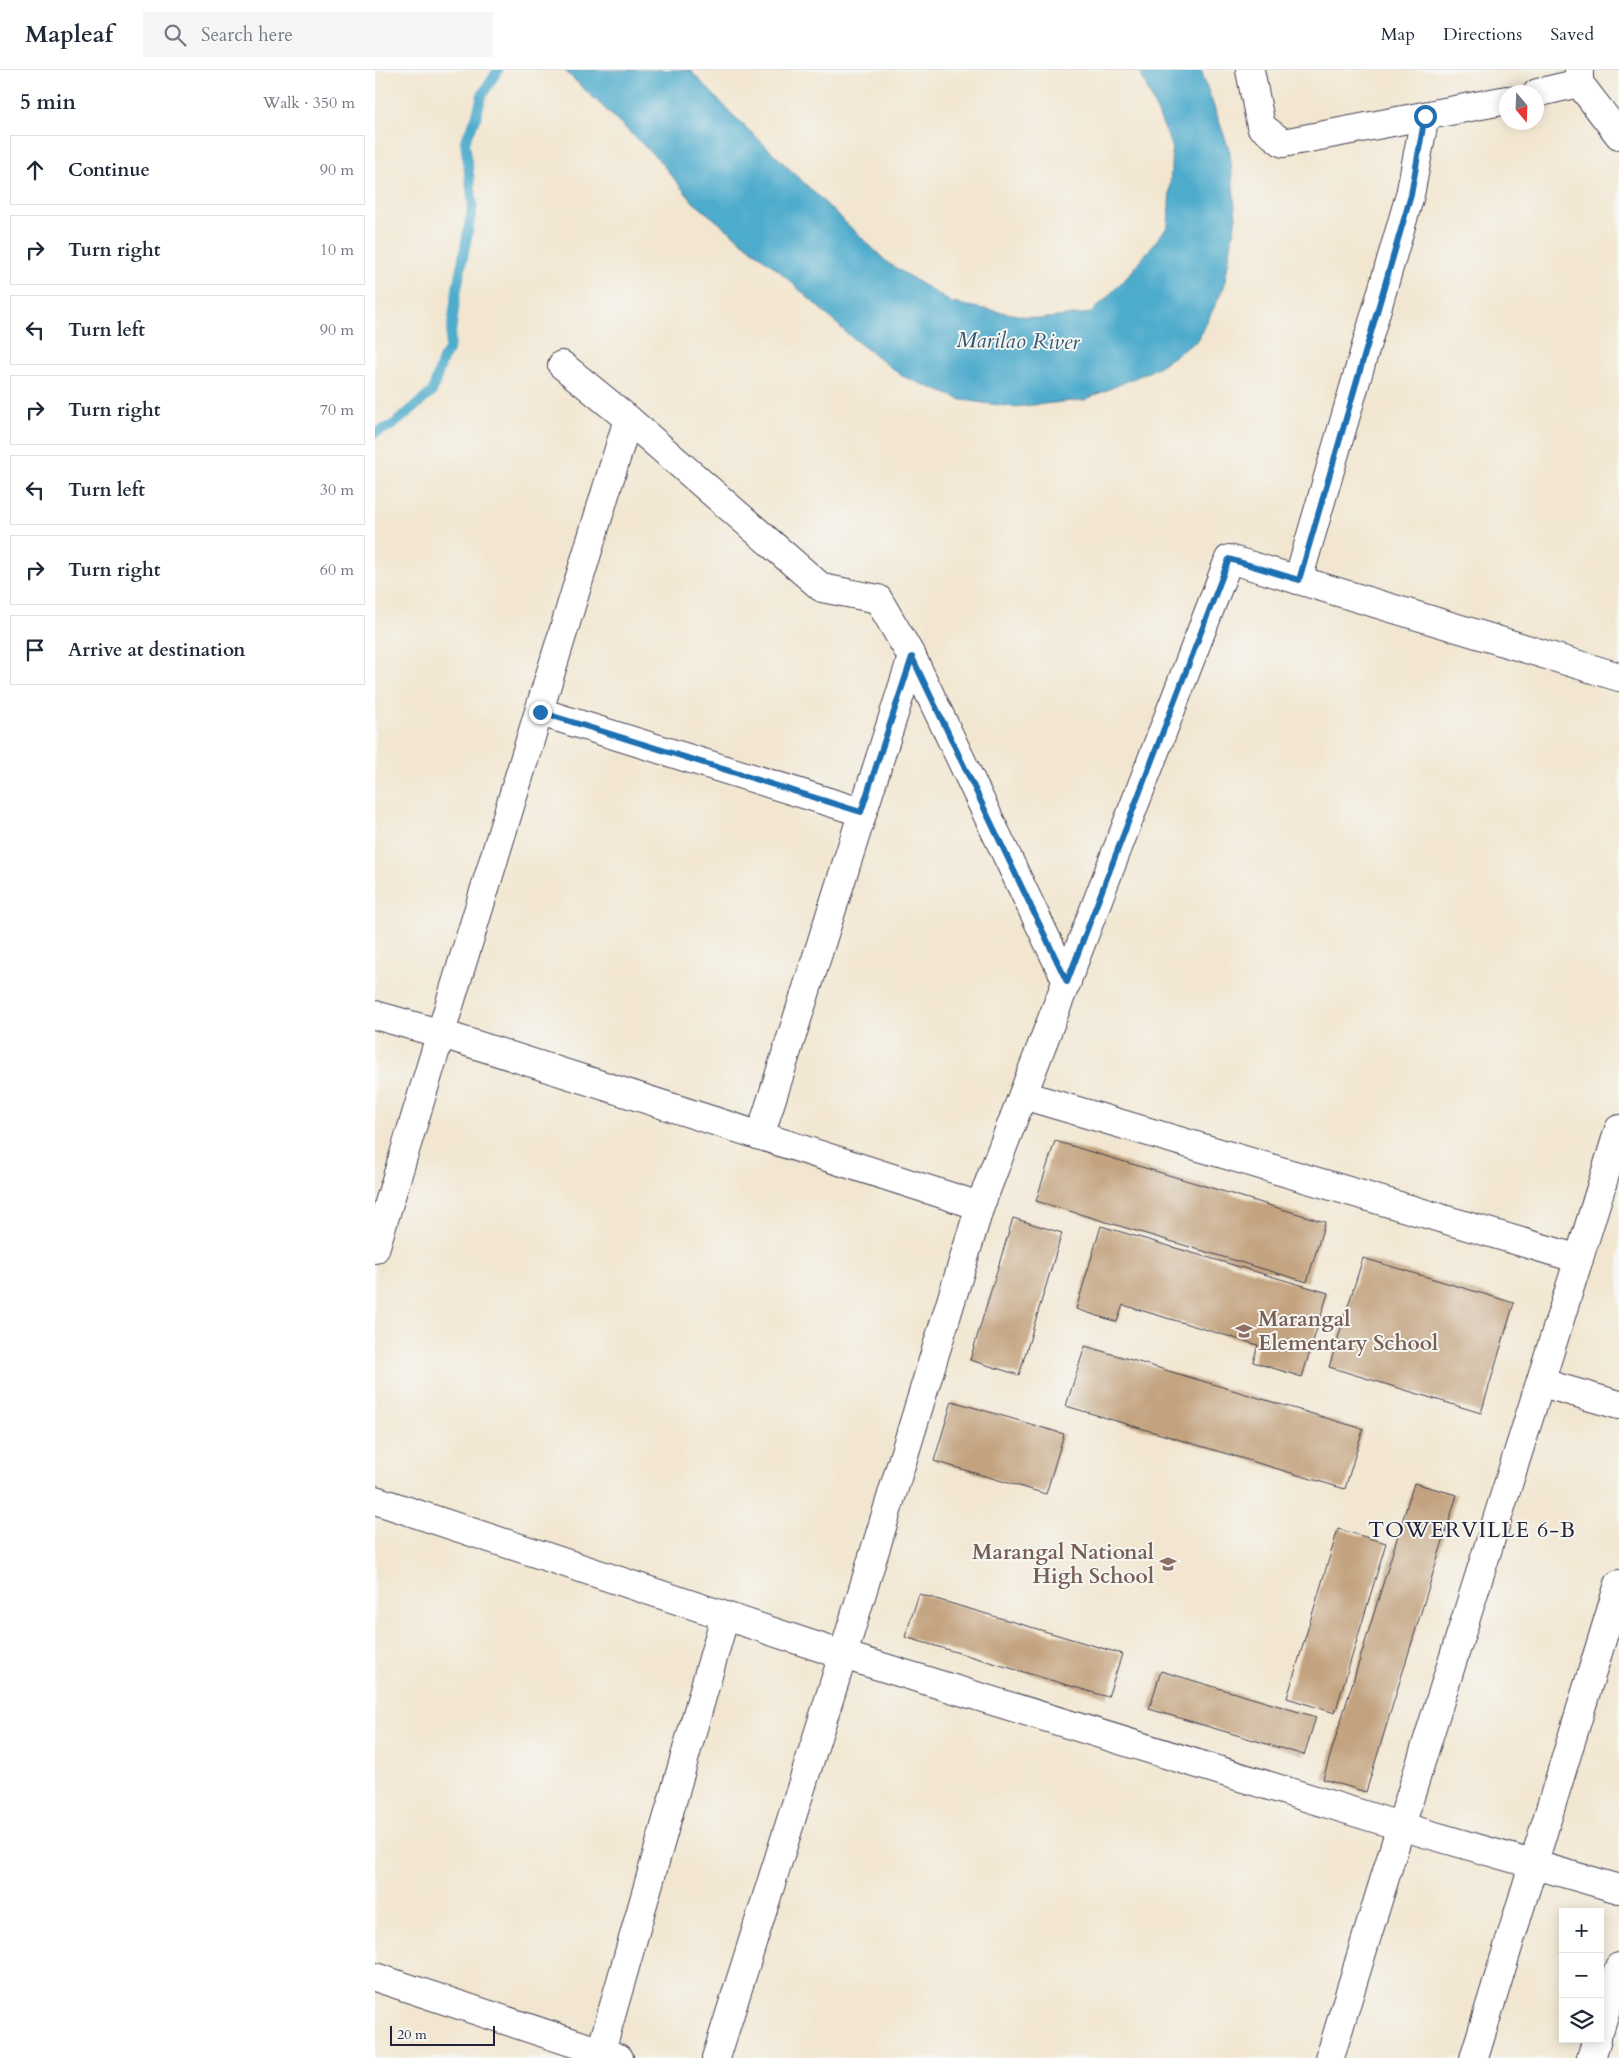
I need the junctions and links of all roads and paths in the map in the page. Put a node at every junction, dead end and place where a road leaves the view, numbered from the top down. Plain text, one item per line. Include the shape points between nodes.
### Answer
1 (1250, 70) edge
2 (1579, 76) edge
3 (1544, 90) edge
4 (1499, 102) edge
5 (1425, 116) junction
6 (1619, 135) edge
7 (562, 365) dead end
8 (628, 419) junction
9 (1299, 580) junction
10 (912, 657) junction
11 (1618, 673) edge
12 (540, 712) junction
13 (861, 812) junction
14 (1067, 982) junction
15 (375, 1016) edge
16 (442, 1034) junction
17 (1023, 1095) junction
18 (1619, 1129) edge
19 (760, 1136) junction
20 (980, 1206) junction
21 (375, 1249) edge
22 (1579, 1259) junction
23 (1542, 1382) junction
24 (1619, 1405) edge
25 (375, 1500) edge
26 (1619, 1584) edge
27 (725, 1616) junction
28 (843, 1655) junction
29 (1400, 1826) junction
30 (1534, 1865) junction
31 (1619, 1890) edge
32 (1619, 1967) edge
33 (375, 1977) edge
34 (1604, 2015) edge
35 (1596, 2043) edge
36 (606, 2056) edge
37 (716, 2058) edge
38 (1330, 2058) edge
39 (1474, 2058) edge
40 (1591, 2058) edge

1 - 5 street via 1261,126 1283,143
2 - 3 street
2 - 6 street
4 - 5 street
5 - 9 street via 1411,195
7 - 8 street
8 - 10 street via 822,588 878,599
8 - 12 street
9 - 11 street
9 - 14 street via 1229,559
10 - 13 street
10 - 14 street
12 - 13 street
12 - 16 street
13 - 19 street
14 - 17 street
15 - 16 street
16 - 19 street
16 - 21 street
17 - 20 street
17 - 22 street
18 - 22 street
19 - 20 street
20 - 28 street
22 - 23 street
23 - 24 street
23 - 29 street
25 - 27 street
26 - 30 street
27 - 28 street
27 - 36 street
28 - 29 street
28 - 37 street
29 - 30 street
29 - 38 street
30 - 31 street
30 - 39 street
32 - 34 street
33 - 36 street
35 - 40 street

